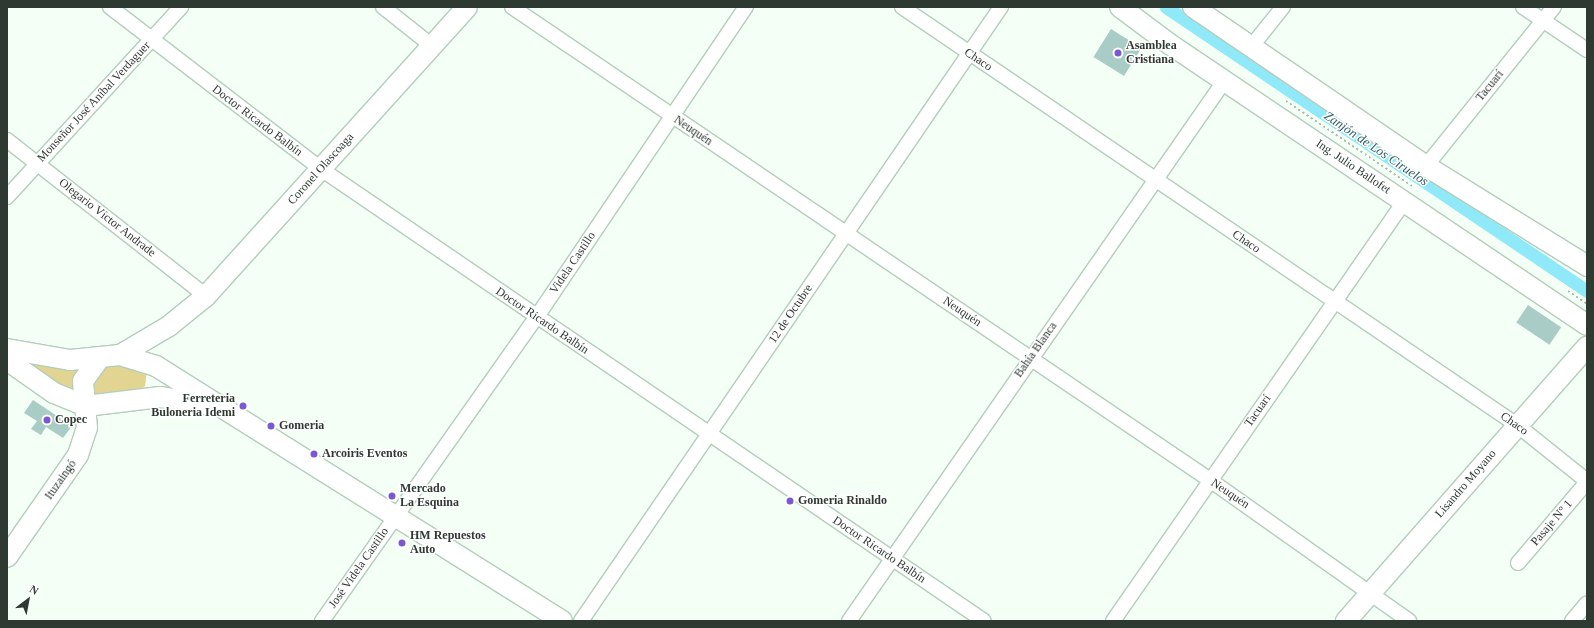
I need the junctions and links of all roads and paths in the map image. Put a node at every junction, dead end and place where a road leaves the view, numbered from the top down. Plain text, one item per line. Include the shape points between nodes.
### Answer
1 (110, 7) edge
2 (181, 7) edge
3 (383, 7) edge
4 (468, 7) edge
5 (512, 7) edge
6 (746, 7) edge
7 (902, 7) edge
8 (1001, 7) edge
9 (1120, 7) edge
10 (1193, 7) edge
11 (1283, 7) edge
12 (1523, 7) edge
13 (1554, 7) edge
14 (1544, 21) junction
15 (151, 40) junction
16 (432, 46) junction
17 (1251, 47) junction
18 (1587, 50) edge
19 (969, 53) junction
20 (1225, 80) junction
21 (672, 116) junction
22 (7, 140) edge
23 (37, 163) junction
24 (1426, 166) junction
25 (321, 169) junction
26 (1155, 180) junction
27 (7, 197) edge
28 (1404, 202) junction
29 (846, 234) junction
30 (1587, 266) edge
31 (206, 296) junction
32 (1335, 301) junction
33 (536, 318) junction
34 (1587, 325) edge
35 (169, 326) junction
36 (1587, 347) edge
37 (7, 349) edge
38 (1031, 358) junction
39 (99, 359) junction
40 (7, 360) edge
41 (142, 364) junction
42 (146, 398) junction
43 (90, 402) junction
44 (223, 409) junction
45 (1517, 425) junction
46 (708, 435) junction
47 (1210, 480) junction
48 (1587, 482) edge
49 (396, 516) junction
50 (7, 557) edge
51 (892, 558) junction
52 (1518, 563) dead end
53 (1372, 592) junction
54 (1587, 603) edge
55 (322, 621) edge
56 (562, 621) edge
57 (581, 621) edge
58 (849, 621) edge
59 (984, 621) edge
60 (1113, 621) edge
61 (1346, 621) edge
62 (1409, 621) edge
63 (1572, 621) edge

1 - 15 street, Doctor Ricardo Balbín
2 - 15 street, Monseñor José Aníbal Verdaguer
3 - 16 street
4 - 16 street, Coronel Olascoaga
5 - 21 street, Neuquén
6 - 21 street, Videla Castillo
7 - 19 street, Chaco
8 - 19 street, 12 de Octubre
9 - 20 street, Ing. Julio Ballofet
10 - 17 street
11 - 17 street
12 - 14 street
13 - 14 street, Tacuarí
14 - 18 street
14 - 24 street, Tacuarí
15 - 23 street, Monseñor José Aníbal Verdaguer
15 - 25 street, Doctor Ricardo Balbín
16 - 25 street, Coronel Olascoaga
17 - 24 street
19 - 26 street, Chaco
19 - 29 street, 12 de Octubre
20 - 26 street, Bahía Blanca
20 - 28 street, Ing. Julio Ballofet
21 - 29 street, Neuquén
21 - 33 street, Videla Castillo
22 - 23 street, Olegario Víctor Andrade
23 - 27 street, Monseñor José Aníbal Verdaguer
23 - 31 street, Olegario Víctor Andrade
24 - 30 street
25 - 31 street, Coronel Olascoaga
25 - 33 street, Doctor Ricardo Balbín
26 - 32 street, Chaco
26 - 38 street, Bahía Blanca
28 - 32 street, Tacuarí
28 - 34 street, Ing. Julio Ballofet
29 - 38 street, Neuquén
29 - 46 street, 12 de Octubre
31 - 35 street, Coronel Olascoaga
32 - 45 street, Chaco
32 - 47 street, Tacuarí
33 - 46 street, Doctor Ricardo Balbín
33 - 49 street, Videla Castillo
35 - 41 street
35 - 41 street, Coronel Olascoaga
36 - 45 street, Lisandro Moyano
37 - 39 street, Coronel Olascoaga via 45,358
38 - 47 street, Neuquén
38 - 51 street, Bahía Blanca
39 - 41 street, Coronel Olascoaga
39 - 43 street, Ituzaingó via 84,378
40 - 43 street via 54,393
41 - 42 street
41 - 44 street
42 - 43 street
42 - 44 street via 178,398
43 - 50 street, Ituzaingó via 87,428 78,455
44 - 49 street
45 - 48 street, Chaco
45 - 53 street, Lisandro Moyano
46 - 51 street, Doctor Ricardo Balbín
46 - 57 street, 12 de Octubre
47 - 53 street, Neuquén
47 - 60 street, Tacuarí
48 - 52 street, Pasaje N° 1
49 - 55 street, José Videla Castillo
49 - 56 street
51 - 58 street, Bahía Blanca
51 - 59 street, Doctor Ricardo Balbín
53 - 61 street, Lisandro Moyano
53 - 62 street, Neuquén
54 - 63 street

